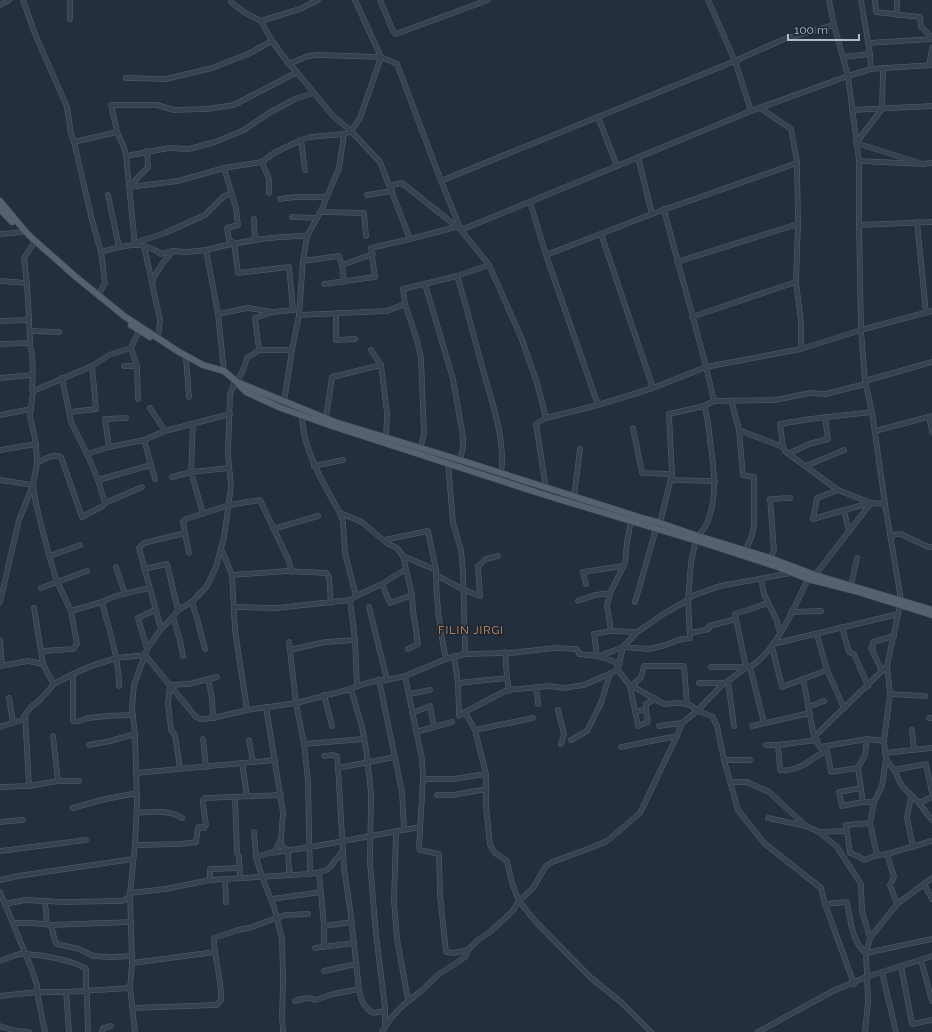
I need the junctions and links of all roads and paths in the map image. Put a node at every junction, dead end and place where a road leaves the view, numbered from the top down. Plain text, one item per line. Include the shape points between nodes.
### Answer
1 (9, 0) edge
2 (23, 0) edge
3 (70, 0) edge
4 (318, 0) edge
5 (355, 0) edge
6 (380, 0) edge
7 (488, 0) edge
8 (708, 0) edge
9 (829, 0) edge
10 (861, 0) edge
11 (875, 0) edge
12 (897, 0) edge
13 (232, 2) dead end
14 (0, 5) edge
15 (897, 15) junction
16 (70, 19) dead end
17 (261, 21) junction
18 (834, 25) junction
19 (932, 38) edge
20 (272, 41) junction
21 (868, 43) junction
22 (932, 48) edge
23 (870, 54) junction
24 (381, 57) junction
25 (844, 57) junction
26 (736, 61) junction
27 (289, 64) junction
28 (930, 65) edge
29 (883, 68) junction
30 (871, 69) junction
31 (298, 72) junction
32 (848, 76) junction
33 (126, 78) dead end
34 (314, 93) junction
35 (932, 106) edge
36 (760, 108) junction
37 (882, 109) junction
38 (751, 111) junction
39 (853, 112) junction
40 (847, 115) dead end
41 (598, 117) junction
42 (352, 131) junction
43 (117, 132) junction
44 (344, 134) junction
45 (301, 140) junction
46 (74, 142) junction
47 (856, 143) junction
48 (147, 151) junction
49 (126, 156) junction
50 (638, 157) junction
51 (859, 161) junction
52 (262, 162) junction
53 (797, 163) junction
54 (932, 163) edge
55 (923, 164) junction
56 (617, 166) junction
57 (224, 168) junction
58 (305, 170) dead end
59 (441, 181) junction
60 (389, 186) junction
61 (130, 187) junction
62 (392, 191) junction
63 (269, 193) dead end
64 (231, 194) junction
65 (367, 194) dead end
66 (108, 196) dead end
67 (326, 197) junction
68 (280, 199) dead end
69 (0, 201) edge
70 (530, 202) junction
71 (0, 209) edge
72 (664, 210) junction
73 (320, 212) junction
74 (652, 214) junction
75 (292, 217) dead end
76 (254, 218) dead end
77 (316, 218) junction
78 (917, 222) junction
79 (932, 222) edge
80 (798, 224) junction
81 (859, 225) junction
82 (456, 227) junction
83 (461, 230) junction
84 (23, 232) junction
85 (0, 234) edge
86 (601, 234) junction
87 (307, 236) junction
88 (366, 236) dead end
89 (410, 239) junction
90 (255, 240) junction
91 (34, 243) junction
92 (234, 243) junction
93 (135, 245) junction
94 (144, 246) junction
95 (119, 247) junction
96 (206, 250) junction
97 (173, 251) junction
98 (101, 252) junction
99 (373, 254) junction
100 (546, 255) junction
101 (303, 261) junction
102 (677, 262) junction
103 (342, 265) junction
104 (489, 265) junction
105 (457, 276) junction
106 (0, 281) edge
107 (344, 282) junction
108 (796, 282) junction
109 (27, 283) junction
110 (152, 284) junction
111 (324, 284) dead end
112 (425, 284) junction
113 (98, 295) junction
114 (405, 304) junction
115 (299, 309) junction
116 (293, 310) junction
117 (932, 311) edge
118 (272, 312) junction
119 (336, 313) junction
120 (926, 313) junction
121 (218, 314) junction
122 (299, 315) junction
123 (692, 317) junction
124 (29, 320) junction
125 (0, 321) edge
126 (861, 330) junction
127 (31, 331) junction
128 (139, 331) junction
129 (59, 332) dead end
130 (158, 338) junction
131 (355, 338) dead end
132 (30, 343) junction
133 (0, 344) edge
134 (131, 348) junction
135 (801, 349) junction
136 (258, 350) junction
137 (292, 350) junction
138 (371, 350) dead end
139 (186, 358) junction
140 (932, 362) edge
141 (92, 366) junction
142 (124, 366) dead end
143 (137, 366) junction
144 (380, 366) junction
145 (706, 367) junction
146 (224, 371) junction
147 (32, 375) junction
148 (0, 378) edge
149 (62, 378) junction
150 (236, 382) junction
151 (865, 382) junction
152 (653, 388) junction
153 (33, 391) junction
154 (189, 397) dead end
155 (138, 399) dead end
156 (731, 400) junction
157 (714, 401) junction
158 (284, 402) junction
159 (598, 405) junction
160 (704, 406) junction
161 (150, 408) dead end
162 (31, 409) junction
163 (68, 412) junction
164 (872, 412) junction
165 (230, 414) junction
166 (0, 415) edge
167 (302, 415) junction
168 (825, 417) junction
169 (931, 417) edge
170 (126, 418) dead end
171 (326, 418) junction
172 (546, 418) junction
173 (193, 424) junction
174 (633, 428) dead end
175 (165, 430) junction
176 (739, 430) junction
177 (875, 431) junction
178 (932, 432) edge
179 (386, 438) junction
180 (144, 440) junction
181 (36, 444) junction
182 (783, 446) junction
183 (109, 447) junction
184 (420, 449) junction
185 (580, 449) dead end
186 (0, 450) edge
187 (844, 450) dead end
188 (87, 454) junction
189 (790, 454) junction
190 (343, 460) dead end
191 (460, 460) junction
192 (37, 463) junction
193 (448, 463) junction
194 (151, 465) junction
195 (314, 466) junction
196 (806, 466) junction
197 (229, 468) junction
198 (191, 472) junction
199 (501, 474) junction
200 (672, 474) junction
201 (172, 478) dead end
202 (155, 479) dead end
203 (0, 480) edge
204 (98, 480) junction
205 (671, 480) junction
206 (715, 481) junction
207 (33, 485) junction
208 (142, 487) dead end
209 (546, 489) junction
210 (838, 490) junction
211 (574, 497) junction
212 (790, 498) dead end
213 (105, 503) junction
214 (871, 503) junction
215 (885, 504) junction
216 (229, 505) junction
217 (844, 510) junction
218 (612, 512) junction
219 (340, 513) junction
220 (203, 514) junction
221 (318, 516) dead end
222 (631, 521) junction
223 (660, 523) junction
224 (273, 529) junction
225 (656, 529) junction
226 (849, 532) junction
227 (186, 533) junction
228 (890, 534) junction
229 (697, 538) junction
230 (384, 540) junction
231 (80, 545) dead end
232 (932, 547) edge
233 (222, 548) junction
234 (745, 551) junction
235 (189, 553) dead end
236 (50, 556) junction
237 (403, 556) junction
238 (498, 556) dead end
239 (770, 558) junction
240 (857, 558) dead end
241 (623, 566) junction
242 (116, 567) dead end
243 (144, 569) junction
244 (406, 569) junction
245 (88, 571) dead end
246 (292, 572) junction
247 (436, 573) junction
248 (791, 573) junction
249 (232, 575) junction
250 (815, 575) junction
251 (0, 577) edge
252 (6, 578) junction
253 (761, 579) junction
254 (808, 579) junction
255 (58, 582) junction
256 (382, 584) junction
257 (586, 584) dead end
258 (851, 586) junction
259 (41, 588) dead end
260 (149, 588) junction
261 (464, 590) junction
262 (610, 593) junction
263 (125, 594) junction
264 (412, 595) junction
265 (356, 596) junction
266 (350, 600) junction
267 (688, 600) junction
268 (578, 601) dead end
269 (0, 602) edge
270 (102, 602) junction
271 (192, 602) junction
272 (635, 602) dead end
273 (331, 603) junction
274 (768, 603) junction
275 (900, 603) junction
276 (235, 607) junction
277 (369, 607) dead end
278 (34, 608) dead end
279 (155, 610) junction
280 (178, 610) junction
281 (932, 610) edge
282 (71, 611) junction
283 (821, 611) dead end
284 (791, 612) junction
285 (898, 614) junction
286 (932, 615) edge
287 (173, 617) junction
288 (736, 619) junction
289 (842, 627) junction
290 (161, 629) junction
291 (611, 631) junction
292 (637, 632) junction
293 (691, 633) junction
294 (780, 633) junction
295 (817, 635) junction
296 (894, 636) junction
297 (0, 640) edge
298 (355, 640) junction
299 (289, 642) dead end
300 (773, 645) junction
301 (623, 647) junction
302 (147, 649) junction
303 (205, 649) dead end
304 (408, 649) dead end
305 (290, 650) junction
306 (42, 652) junction
307 (505, 652) junction
308 (465, 654) junction
309 (145, 655) junction
310 (182, 656) dead end
311 (454, 656) junction
312 (599, 656) junction
313 (116, 658) junction
314 (446, 659) junction
315 (43, 664) junction
316 (1, 666) edge
317 (887, 666) junction
318 (711, 667) dead end
319 (748, 667) junction
320 (618, 670) junction
321 (828, 670) junction
322 (882, 671) junction
323 (73, 674) junction
324 (610, 674) junction
325 (405, 676) junction
326 (217, 677) dead end
327 (507, 678) junction
328 (208, 679) junction
329 (803, 679) junction
330 (379, 680) junction
331 (387, 680) junction
332 (458, 682) junction
333 (726, 682) junction
334 (699, 683) dead end
335 (54, 684) junction
336 (170, 685) junction
337 (119, 686) dead end
338 (357, 686) junction
339 (631, 686) junction
340 (868, 686) junction
341 (536, 687) junction
342 (351, 689) junction
343 (430, 690) dead end
344 (509, 691) junction
345 (410, 694) junction
346 (890, 694) junction
347 (324, 695) junction
348 (925, 696) dead end
349 (9, 698) dead end
350 (654, 698) junction
351 (824, 701) dead end
352 (296, 703) junction
353 (538, 704) dead end
354 (687, 704) junction
355 (266, 707) junction
356 (808, 707) junction
357 (844, 708) junction
358 (247, 710) junction
359 (558, 710) dead end
360 (646, 710) junction
361 (635, 711) junction
362 (697, 711) junction
363 (465, 712) junction
364 (412, 713) junction
365 (810, 713) junction
366 (25, 715) junction
367 (133, 715) junction
368 (213, 718) junction
369 (533, 718) dead end
370 (452, 722) dead end
371 (13, 723) junction
372 (682, 723) junction
373 (764, 724) junction
374 (332, 726) dead end
375 (660, 726) dead end
376 (734, 726) dead end
377 (752, 726) dead end
378 (0, 727) edge
379 (434, 727) junction
380 (475, 730) junction
381 (912, 730) dead end
382 (416, 732) junction
383 (135, 734) junction
384 (53, 736) dead end
385 (677, 736) junction
386 (815, 738) junction
387 (203, 739) dead end
388 (364, 739) junction
389 (249, 740) dead end
390 (571, 740) dead end
391 (867, 740) junction
392 (884, 741) junction
393 (89, 744) dead end
394 (304, 744) junction
395 (561, 744) dead end
396 (766, 745) dead end
397 (778, 745) junction
398 (621, 747) dead end
399 (820, 747) junction
400 (932, 748) edge
401 (914, 749) junction
402 (827, 750) junction
403 (885, 752) junction
404 (324, 756) dead end
405 (396, 757) junction
406 (886, 759) junction
407 (274, 760) junction
408 (724, 760) junction
409 (750, 760) dead end
410 (254, 762) junction
411 (242, 763) junction
412 (367, 763) junction
413 (206, 767) junction
414 (180, 768) junction
415 (338, 768) junction
416 (858, 768) junction
417 (894, 770) junction
418 (136, 773) junction
419 (486, 774) junction
420 (423, 779) junction
421 (58, 781) junction
422 (79, 781) dead end
423 (731, 782) junction
424 (0, 786) edge
425 (29, 786) junction
426 (487, 788) junction
427 (861, 788) junction
428 (136, 793) junction
429 (932, 793) edge
430 (281, 795) junction
431 (437, 795) dead end
432 (247, 796) junction
433 (911, 796) junction
434 (235, 797) junction
435 (932, 797) edge
436 (863, 802) junction
437 (874, 802) junction
438 (919, 803) junction
439 (73, 808) dead end
440 (136, 813) junction
441 (182, 818) dead end
442 (768, 818) dead end
443 (24, 820) dead end
444 (932, 820) edge
445 (0, 822) edge
446 (870, 823) junction
447 (806, 826) junction
448 (420, 827) junction
449 (404, 829) junction
450 (396, 831) junction
451 (846, 831) junction
452 (254, 832) dead end
453 (819, 832) junction
454 (370, 836) junction
455 (281, 839) junction
456 (86, 840) dead end
457 (342, 841) junction
458 (932, 841) edge
459 (134, 845) junction
460 (310, 847) junction
461 (913, 847) junction
462 (288, 850) junction
463 (0, 851) edge
464 (343, 851) junction
465 (271, 853) junction
466 (887, 854) junction
467 (877, 855) junction
468 (256, 857) junction
469 (133, 858) junction
470 (240, 868) junction
471 (310, 873) junction
472 (319, 873) junction
473 (292, 875) junction
474 (262, 877) junction
475 (240, 878) junction
476 (932, 878) edge
477 (0, 880) edge
478 (210, 880) junction
479 (225, 880) junction
480 (924, 884) junction
481 (0, 892) edge
482 (321, 892) junction
483 (130, 893) junction
484 (272, 899) junction
485 (932, 899) edge
486 (45, 901) junction
487 (519, 901) junction
488 (226, 902) dead end
489 (5, 904) junction
490 (825, 904) junction
491 (897, 904) junction
492 (308, 914) dead end
493 (277, 918) junction
494 (132, 922) junction
495 (352, 922) junction
496 (13, 923) junction
497 (49, 925) junction
498 (324, 926) junction
499 (870, 938) junction
500 (932, 939) edge
501 (354, 943) junction
502 (324, 947) junction
503 (315, 948) dead end
504 (468, 950) junction
505 (215, 952) junction
506 (866, 953) junction
507 (26, 955) junction
508 (132, 956) junction
509 (932, 956) edge
510 (921, 960) junction
511 (0, 961) edge
512 (132, 963) junction
513 (356, 964) junction
514 (901, 966) junction
515 (324, 971) dead end
516 (882, 972) junction
517 (866, 978) junction
518 (854, 984) junction
519 (130, 988) junction
520 (359, 989) junction
521 (86, 990) junction
522 (37, 992) junction
523 (66, 992) junction
524 (0, 996) edge
525 (408, 1000) junction
526 (295, 1001) dead end
527 (932, 1001) edge
528 (132, 1008) junction
529 (385, 1011) junction
530 (932, 1020) edge
531 (0, 1026) edge
532 (111, 1026) dead end
533 (386, 1027) junction
534 (30, 1032) edge
535 (45, 1032) edge
536 (69, 1032) edge
537 (88, 1032) edge
538 (102, 1032) edge
539 (135, 1032) edge
540 (283, 1032) edge
541 (382, 1032) edge
542 (651, 1032) edge
543 (758, 1032) edge
544 (866, 1032) edge
545 (896, 1032) edge

1 - 14 street
2 - 46 street via 67,107
3 - 16 street
4 - 17 street via 300,9
5 - 24 street
6 - 7 street via 396,34
8 - 26 street
9 - 18 street
10 - 21 street
11 - 15 street via 876,12
12 - 15 street
13 - 17 street
15 - 19 street via 920,17 921,27
17 - 20 street
18 - 25 street
18 - 26 street via 784,39
19 - 21 street
20 - 27 street
20 - 33 street via 220,65 181,76 166,79
21 - 23 street
22 - 28 street
23 - 25 street
23 - 30 street
24 - 27 street via 318,55 308,56
24 - 42 street via 360,118
24 - 59 street via 397,64
25 - 32 street
26 - 38 street
26 - 41 street
27 - 31 street
28 - 29 street
29 - 30 street
29 - 37 street
30 - 32 street
31 - 34 street
31 - 43 street via 234,105 174,110 157,105 111,105
32 - 36 street
32 - 39 street
34 - 42 street via 333,116
34 - 48 street via 295,99 244,130 215,142 189,149
35 - 37 street
36 - 38 street
36 - 53 street via 791,129
37 - 39 street
37 - 47 street
38 - 50 street
39 - 40 street
39 - 47 street
41 - 56 street
41 - 59 street
42 - 44 street
42 - 60 street via 380,162
43 - 46 street
43 - 49 street
44 - 45 street
44 - 67 street via 339,168
45 - 52 street
45 - 58 street
46 - 98 street
47 - 51 street
47 - 55 street
48 - 49 street
48 - 61 street via 148,167
49 - 61 street
50 - 56 street
50 - 74 street
51 - 55 street
51 - 81 street
52 - 57 street
52 - 63 street via 269,179
53 - 72 street
53 - 80 street
54 - 55 street
56 - 70 street
57 - 61 street via 178,181
57 - 64 street
59 - 83 street
60 - 62 street
60 - 82 street via 402,183
61 - 93 street
62 - 65 street
62 - 89 street
64 - 92 street via 238,225 227,228 228,240
64 - 93 street via 223,196 205,215
66 - 95 street
67 - 68 street
67 - 73 street
69 - 113 main road via 24,231
70 - 83 street
70 - 100 street
71 - 84 main road
72 - 74 street
72 - 102 street
73 - 77 street
73 - 88 street via 364,213
74 - 86 street
75 - 77 street
76 - 90 street
77 - 87 street
78 - 79 street
78 - 81 street
78 - 120 street
80 - 102 street
80 - 108 street
81 - 126 street
82 - 83 street
82 - 89 street
83 - 104 street
84 - 85 street
84 - 91 main road
86 - 100 street
86 - 152 street
87 - 90 street via 280,236
87 - 101 street
89 - 99 street via 371,248
90 - 92 street
91 - 109 street via 24,258
91 - 128 main road via 62,270
92 - 96 street
92 - 116 street via 238,273 289,267
93 - 94 street
93 - 95 street
94 - 97 street via 161,254
94 - 110 street
95 - 98 street
96 - 97 street
96 - 121 street
97 - 110 street via 162,264
98 - 113 street via 105,283
99 - 103 street
99 - 107 street via 375,276
100 - 159 street
101 - 103 street via 339,256
101 - 115 street
102 - 123 street
103 - 107 street
104 - 105 street
104 - 172 street via 521,337
105 - 112 street
105 - 199 street via 496,414 503,460
106 - 109 street
107 - 111 street
108 - 123 street
108 - 135 street
109 - 124 street
110 - 130 street via 160,320
112 - 114 street via 403,290
112 - 191 street via 453,379 463,437
113 - 130 main road
114 - 119 street via 387,311
114 - 184 street via 418,340 421,358 424,434
115 - 116 street
115 - 122 street
116 - 118 street
117 - 120 street
118 - 121 street via 248,308
118 - 136 street via 255,318
119 - 122 street
119 - 131 street via 336,340
120 - 126 street
121 - 146 street
122 - 137 street
123 - 145 street
124 - 125 street
124 - 127 street
126 - 135 street
126 - 151 street
127 - 129 street
127 - 132 street
128 - 134 street
128 - 139 main road
130 - 146 main road via 203,365
132 - 133 street
132 - 147 street
134 - 141 street via 109,355
134 - 143 street
135 - 145 street
136 - 137 street
136 - 150 street via 247,358
137 - 158 street
138 - 144 street
139 - 150 main road
139 - 154 street
140 - 151 street
141 - 149 street
141 - 163 street via 96,409
142 - 143 street
143 - 155 street
144 - 171 street via 332,377
144 - 179 street via 387,413
145 - 152 street
145 - 157 street
146 - 150 main road
147 - 148 street
147 - 153 street
149 - 153 street
149 - 163 street
150 - 158 main road
150 - 165 street via 230,395
150 - 167 main road via 246,392
151 - 156 street via 826,394 810,393 775,400
151 - 164 street
152 - 159 street
153 - 162 street
156 - 157 street
156 - 176 street
157 - 160 street
158 - 171 main road
159 - 172 street
160 - 200 street via 669,414
160 - 206 street
161 - 175 street
162 - 166 street
162 - 181 street
163 - 188 street
164 - 168 street
164 - 177 street
165 - 173 street
165 - 197 street
167 - 193 main road
167 - 195 street via 306,441
168 - 182 street via 780,424
168 - 189 street via 828,439 804,446
169 - 177 street
169 - 178 street
170 - 183 street via 105,418
171 - 179 main road
172 - 209 street via 536,424
173 - 175 street
173 - 198 street
174 - 200 street via 642,473
175 - 180 street
176 - 182 street
176 - 234 street via 743,475 754,477 754,524
177 - 215 street
179 - 184 main road
180 - 183 street
180 - 194 street
181 - 186 street
181 - 192 street
182 - 189 street
183 - 188 street
184 - 191 main road
185 - 211 street
187 - 196 street
188 - 204 street
189 - 196 street
190 - 195 street
191 - 199 main road
192 - 207 street
192 - 213 street via 52,456 61,457 82,516
193 - 218 main road
193 - 261 street via 453,523 461,550
194 - 202 street
194 - 204 street
195 - 219 street
196 - 210 street
197 - 198 street
197 - 216 street
198 - 201 street
198 - 220 street
199 - 209 main road
200 - 205 street
203 - 207 street
204 - 213 street
205 - 206 street
205 - 223 street
206 - 229 street via 714,497 706,524
207 - 236 street
207 - 252 street via 19,520
208 - 213 street
209 - 211 main road
210 - 214 street
210 - 217 street via 816,498 813,519
211 - 218 main road
212 - 239 street via 770,499 774,550
214 - 215 street
214 - 217 street
214 - 226 street
215 - 228 street
216 - 220 street
216 - 224 street via 262,501
216 - 233 street
217 - 226 street
218 - 222 main road
218 - 223 main road
219 - 230 street via 362,522
219 - 265 street via 345,552
220 - 227 street via 184,520
221 - 224 street
222 - 225 main road
222 - 241 street
223 - 229 main road
224 - 246 street
225 - 229 main road
225 - 272 street
226 - 250 street
227 - 235 street
227 - 243 street via 140,545 138,548
228 - 232 street via 901,534
228 - 275 street
229 - 234 main road
229 - 248 main road
229 - 267 street via 691,562
230 - 237 street via 397,548
230 - 247 street via 428,531
231 - 236 street
233 - 249 street
233 - 271 street via 207,586
234 - 239 main road
236 - 255 street
237 - 244 street
237 - 247 street
238 - 261 street via 486,559 478,566 480,596
239 - 250 main road
240 - 258 street
241 - 257 street via 583,572
241 - 262 street
242 - 263 street
243 - 260 street
243 - 280 street via 167,564
244 - 256 street
244 - 264 street
245 - 255 street
246 - 249 street
246 - 273 street via 328,574
247 - 261 street
247 - 314 street via 438,613
248 - 253 street
248 - 254 main road
249 - 276 street
250 - 258 main road
251 - 252 street
252 - 269 street
253 - 267 street via 720,586 692,596
253 - 274 street
254 - 275 main road
254 - 284 street
255 - 259 street
255 - 282 street
256 - 264 street via 390,603
256 - 265 street
258 - 275 main road
260 - 263 street
260 - 279 street
261 - 308 street
262 - 268 street
262 - 291 street via 607,605
263 - 270 street
264 - 304 street via 418,644
265 - 266 street
266 - 273 street
266 - 298 street
267 - 292 street
267 - 293 street
270 - 282 street
270 - 313 street
271 - 280 street
271 - 303 street
273 - 276 street via 277,608
274 - 288 street via 735,614
274 - 294 street via 778,620
275 - 281 main road
275 - 285 street
275 - 286 main road
276 - 358 street via 235,630
277 - 331 street
278 - 306 street
279 - 290 street
279 - 302 street via 138,618
280 - 287 street
282 - 306 street via 76,647
283 - 284 street
284 - 294 street
285 - 289 street
285 - 296 street
287 - 290 street
287 - 310 street
288 - 293 street
288 - 319 street
289 - 295 street
289 - 340 street via 849,652 854,654
290 - 302 street
291 - 292 street
291 - 312 street via 594,634
292 - 301 street
293 - 301 street via 690,638 649,649
294 - 300 street
295 - 300 street
295 - 321 street
296 - 317 street
296 - 322 street via 873,642 871,648
297 - 316 street
298 - 305 street via 326,642
298 - 338 street
299 - 305 street
300 - 319 street via 756,663
300 - 329 street via 782,687
301 - 312 street
301 - 320 street
302 - 309 street
305 - 352 street
306 - 315 street
307 - 308 street
307 - 312 street via 577,648 579,654
307 - 327 street
308 - 311 street
309 - 313 street
309 - 336 street
309 - 367 street via 134,685
311 - 314 street
311 - 332 street
312 - 320 street via 616,662
313 - 323 street
313 - 337 street
314 - 325 street
315 - 316 street via 28,661
315 - 335 street
317 - 322 street
317 - 346 street
318 - 319 street
319 - 333 street
319 - 373 street
320 - 324 street
320 - 339 street
321 - 329 street
321 - 357 street
322 - 340 street
323 - 335 street
323 - 367 street via 73,721 101,716
324 - 341 street via 584,685 563,688
324 - 390 street via 601,703 587,731
325 - 331 street
325 - 345 street
326 - 328 street
327 - 332 street
327 - 344 street
328 - 336 street
328 - 368 street
329 - 356 street
330 - 331 street
330 - 338 street
330 - 405 street
332 - 363 street via 459,716
333 - 334 street
333 - 362 street
333 - 376 street
335 - 366 street
336 - 368 street via 196,717
336 - 414 street via 168,702 171,730 175,735
338 - 342 street
339 - 350 street
339 - 354 street via 641,677 644,666 684,666
339 - 361 street
340 - 357 street
341 - 344 street
341 - 353 street
342 - 347 street
342 - 388 street
343 - 345 street
344 - 363 street
345 - 364 street
346 - 348 street
346 - 392 street
347 - 352 street
347 - 374 street
349 - 371 street
350 - 354 street via 664,704
350 - 360 street via 646,704
351 - 356 street
352 - 355 street
352 - 394 street
354 - 362 street
355 - 358 street
355 - 407 street
356 - 365 street
357 - 386 street
358 - 368 street
359 - 395 street via 564,734
360 - 361 street
360 - 361 street via 648,722 638,726
362 - 372 street
362 - 408 street via 712,716 718,726
363 - 380 street
364 - 379 street via 430,706
364 - 382 street
365 - 373 street
365 - 386 street
366 - 371 street via 22,720
366 - 425 street
367 - 383 street
369 - 380 street
370 - 379 street
371 - 378 street
372 - 375 street
372 - 385 street
373 - 377 street
379 - 382 street
380 - 419 street
381 - 401 street
382 - 420 street
383 - 393 street
383 - 418 street
384 - 421 street
385 - 398 street
385 - 487 street via 635,819 607,841 546,866 533,888
386 - 397 street
386 - 399 street
387 - 413 street
388 - 394 street
388 - 412 street
389 - 410 street
391 - 392 street
391 - 399 street
391 - 416 street via 865,755
392 - 403 street
394 - 460 street
396 - 397 street
397 - 402 street via 780,770 787,771 800,767
399 - 402 street
400 - 401 street
401 - 403 street
402 - 416 street via 831,772
403 - 406 street
404 - 415 street via 337,756
405 - 412 street
405 - 449 street via 402,792
406 - 417 street
406 - 437 street via 882,786
407 - 410 street
407 - 430 street
408 - 409 street
408 - 423 street
410 - 411 street
411 - 413 street
411 - 432 street
412 - 415 street
412 - 454 street via 371,799
413 - 414 street
414 - 418 street
415 - 457 street
416 - 427 street
417 - 429 street via 926,764
417 - 433 street via 902,786
418 - 428 street
419 - 420 street via 453,779
419 - 426 street
420 - 448 street
421 - 422 street
421 - 425 street
423 - 447 street via 747,782 769,792
423 - 490 street via 738,810 764,843 821,888
424 - 425 street
426 - 431 street via 454,795
426 - 487 street via 490,844 495,853 508,861
427 - 436 street
427 - 436 street via 839,792 842,806
428 - 439 street
428 - 440 street
430 - 432 street
430 - 455 street
432 - 434 street
433 - 438 street
433 - 461 street via 907,818
434 - 459 street via 203,800 206,825 204,828 198,828 196,842
434 - 470 street
435 - 438 street
436 - 437 street
437 - 446 street
438 - 444 street
440 - 441 street via 176,814
440 - 459 street
442 - 447 street
443 - 445 street
446 - 451 street via 846,825
446 - 467 street
447 - 453 street
448 - 449 street
448 - 504 street via 419,849 439,854 446,952
449 - 450 street
450 - 454 street
450 - 525 street via 394,908 399,955
451 - 453 street
451 - 467 street via 850,853 864,860
452 - 468 street
453 - 499 street via 837,847 862,884 862,911
454 - 457 street
454 - 529 street via 376,934
455 - 462 street via 282,847
455 - 465 street via 275,851
456 - 463 street
457 - 460 street
457 - 464 street
458 - 461 street
459 - 469 street
460 - 462 street
460 - 471 street
461 - 466 street
462 - 465 street
462 - 473 street via 289,871
464 - 472 street via 329,867
464 - 495 street
465 - 468 street
466 - 467 street
466 - 491 street via 894,877 890,885
468 - 474 street
469 - 477 street
469 - 483 street
470 - 475 street
470 - 478 street via 212,868 209,872
471 - 472 street
471 - 473 street
472 - 482 street
473 - 474 street
474 - 475 street
474 - 484 street
475 - 479 street
476 - 480 street
478 - 479 street
478 - 483 street
479 - 488 street
480 - 485 street
480 - 491 street
481 - 489 street
482 - 484 street
482 - 498 street
483 - 486 street via 128,898 122,901
483 - 494 street
484 - 493 street
486 - 489 street via 25,900
486 - 497 street
487 - 504 street via 512,912
487 - 542 street via 540,927 590,977 622,1003
489 - 496 street
490 - 506 street via 847,902 855,936 860,948
490 - 518 street
491 - 499 street
492 - 493 street
493 - 505 street via 216,936
493 - 540 street via 282,948
494 - 497 street
494 - 508 street
495 - 498 street
495 - 501 street
496 - 497 street via 33,922
496 - 507 street
497 - 508 street via 57,944 79,949 92,956
498 - 502 street
499 - 506 street
500 - 506 street
501 - 502 street
501 - 513 street
502 - 503 street
504 - 525 street via 466,956
505 - 512 street
505 - 528 street via 221,984 220,1003
506 - 517 street
507 - 511 street via 21,954
507 - 521 street via 47,957 85,967
507 - 522 street
508 - 512 street
509 - 510 street
510 - 514 street
510 - 527 street
512 - 519 street
513 - 515 street
513 - 520 street
514 - 516 street
514 - 530 street via 912,1024
516 - 517 street
516 - 545 street
517 - 518 street
517 - 544 street
518 - 543 street via 833,991
519 - 521 street
519 - 528 street
520 - 526 street via 315,1000 310,998
520 - 529 street via 365,1007 373,1013
521 - 523 street
521 - 537 street
522 - 523 street
522 - 524 street
522 - 535 street
523 - 536 street
525 - 533 street
528 - 539 street
529 - 533 street
531 - 534 street
532 - 538 street via 103,1028
533 - 541 street

